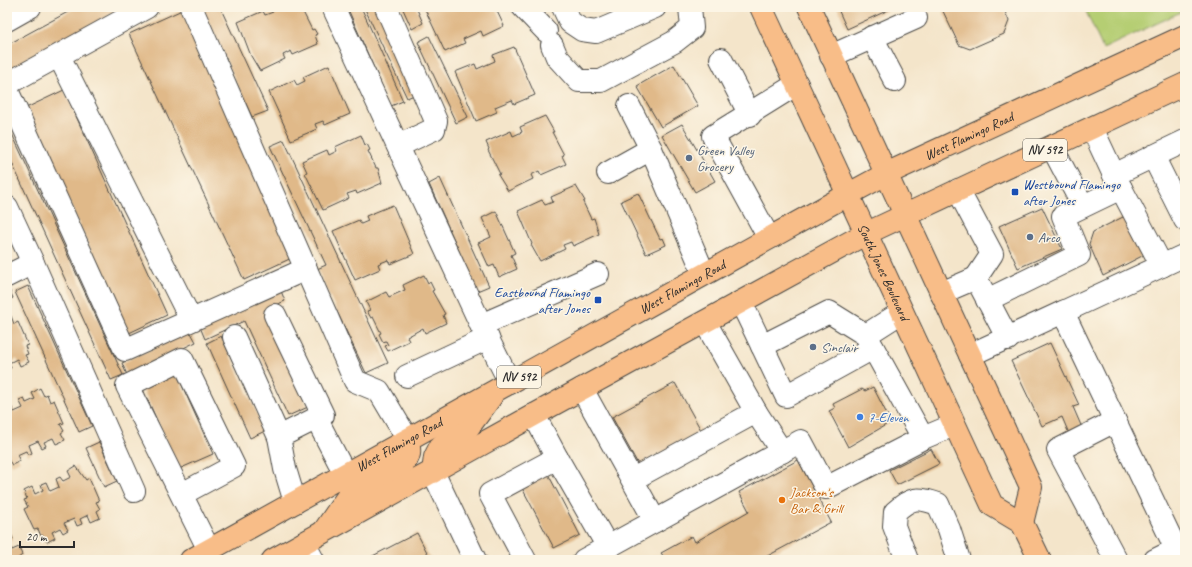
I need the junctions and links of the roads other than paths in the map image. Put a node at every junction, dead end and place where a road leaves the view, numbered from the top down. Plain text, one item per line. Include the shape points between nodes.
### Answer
1 (30, 7) edge
2 (147, 7) edge
3 (191, 7) edge
4 (333, 7) edge
5 (386, 7) edge
6 (523, 7) edge
7 (563, 7) edge
8 (654, 7) edge
9 (690, 7) edge
10 (761, 7) edge
11 (808, 7) edge
12 (916, 18) dead end
13 (7, 20) edge
14 (1185, 36) edge
15 (872, 38) junction
16 (59, 56) junction
17 (831, 56) junction
18 (721, 59) dead end
19 (895, 81) dead end
20 (7, 84) edge
21 (797, 84) junction
22 (1185, 84) edge
23 (7, 90) edge
24 (630, 106) dead end
25 (750, 115) junction
26 (1092, 128) junction
27 (1185, 142) edge
28 (398, 146) junction
29 (1052, 146) junction
30 (651, 149) junction
31 (1153, 156) junction
32 (608, 173) dead end
33 (886, 174) junction
34 (1117, 182) junction
35 (958, 190) junction
36 (847, 195) junction
37 (1083, 206) junction
38 (7, 207) edge
39 (905, 216) junction
40 (1185, 220) edge
41 (865, 234) junction
42 (769, 238) junction
43 (1185, 255) edge
44 (33, 264) junction
45 (1162, 266) junction
46 (306, 269) junction
47 (598, 274) dead end
48 (704, 274) junction
49 (7, 276) edge
50 (976, 278) junction
51 (941, 293) junction
52 (988, 300) junction
53 (741, 302) junction
54 (902, 312) junction
55 (1063, 312) junction
56 (275, 315) dead end
57 (191, 320) junction
58 (705, 322) junction
59 (484, 332) junction
60 (234, 337) dead end
61 (1008, 339) junction
62 (869, 341) junction
63 (762, 346) junction
64 (970, 355) junction
65 (407, 376) dead end
66 (503, 386) junction
67 (582, 388) junction
68 (756, 412) junction
69 (534, 415) junction
70 (316, 418) junction
71 (1115, 421) junction
72 (954, 426) junction
73 (279, 437) junction
74 (923, 438) junction
75 (408, 440) junction
76 (782, 452) junction
77 (557, 458) junction
78 (433, 472) junction
79 (345, 474) junction
80 (633, 479) junction
81 (134, 491) dead end
82 (182, 494) junction
83 (295, 502) junction
84 (655, 521) junction
85 (1022, 523) junction
86 (313, 545) edge
87 (608, 547) junction
88 (1181, 547) edge
89 (200, 555) edge
90 (273, 560) edge
91 (475, 560) edge
92 (525, 560) edge
93 (584, 560) edge
94 (907, 560) edge
95 (959, 560) edge
96 (1040, 560) edge
97 (1116, 560) edge
98 (1155, 560) edge

1 - 13 street
2 - 16 street
3 - 46 street
4 - 28 street
5 - 28 street via 436,121 434,129
6 - 9 street via 549,38 557,57 579,81 601,81 674,42 692,28
7 - 8 street via 570,22 582,30 596,32
10 - 21 main road, South Jones Boulevard
11 - 17 main road
12 - 15 street
14 - 33 main road, West Flamingo Road / NV 592
15 - 17 street
15 - 19 street
16 - 20 street
16 - 57 street
17 - 33 main road
18 - 25 street
21 - 25 street
21 - 36 main road, South Jones Boulevard
22 - 26 main road, NV 592
23 - 57 street via 125,350
24 - 30 street
25 - 42 street via 713,136
26 - 29 main road, NV 592
26 - 34 street
27 - 31 street
28 - 59 street
29 - 35 main road, NV 592
29 - 37 street
30 - 32 street
30 - 48 street
31 - 34 street
31 - 40 street
33 - 36 main road, West Flamingo Road / NV 592
33 - 39 main road
34 - 37 street
34 - 45 street
35 - 39 main road, NV 592
35 - 50 street via 992,254
36 - 41 main road, South Jones Boulevard
36 - 42 main road, West Flamingo Road / NV 592
37 - 52 street via 1063,216 1079,255
38 - 44 street
39 - 41 main road, NV 592
39 - 51 main road
41 - 53 main road, NV 592
41 - 54 main road, South Jones Boulevard
42 - 48 main road, West Flamingo Road / NV 592
43 - 45 street
44 - 49 street
44 - 81 street
45 - 55 street
46 - 57 street
46 - 75 street via 355,381 379,391
47 - 59 street
48 - 66 main road, West Flamingo Road / NV 592
50 - 51 street
50 - 52 street
51 - 64 main road
52 - 61 street
53 - 58 main road, NV 592
53 - 63 street
54 - 62 street
54 - 72 main road, South Jones Boulevard
55 - 61 street
55 - 71 street
56 - 70 street via 323,415
58 - 67 main road, NV 592
58 - 68 street
59 - 65 street
59 - 66 street
60 - 73 street
61 - 64 street
62 - 63 street via 829,312
62 - 63 street via 786,396
62 - 74 street
64 - 85 main road via 1031,487
66 - 75 main road, West Flamingo Road / NV 592
66 - 78 main road via 468,428 440,447 435,457
67 - 69 main road, NV 592
67 - 80 street
68 - 76 street
68 - 80 street
69 - 77 street
69 - 78 main road, NV 592
70 - 73 street
70 - 79 street
71 - 88 street
71 - 97 street via 1058,450
72 - 74 street
72 - 85 main road, South Jones Boulevard via 992,505
73 - 83 street
74 - 76 street via 826,488 802,441
75 - 79 main road, West Flamingo Road / NV 592
75 - 86 main road via 408,459 348,496
76 - 84 street
77 - 87 street
77 - 92 street via 490,494
78 - 86 main road, NV 592
78 - 91 street
79 - 83 main road, West Flamingo Road / NV 592
80 - 84 street
82 - 82 street via 127,386 182,359 234,466
82 - 89 street
83 - 89 main road, West Flamingo Road / NV 592
84 - 87 street
85 - 96 main road
86 - 90 main road, NV 592
87 - 93 street
88 - 98 street
94 - 95 street via 894,526 895,512 906,502 922,499 938,504 950,529

